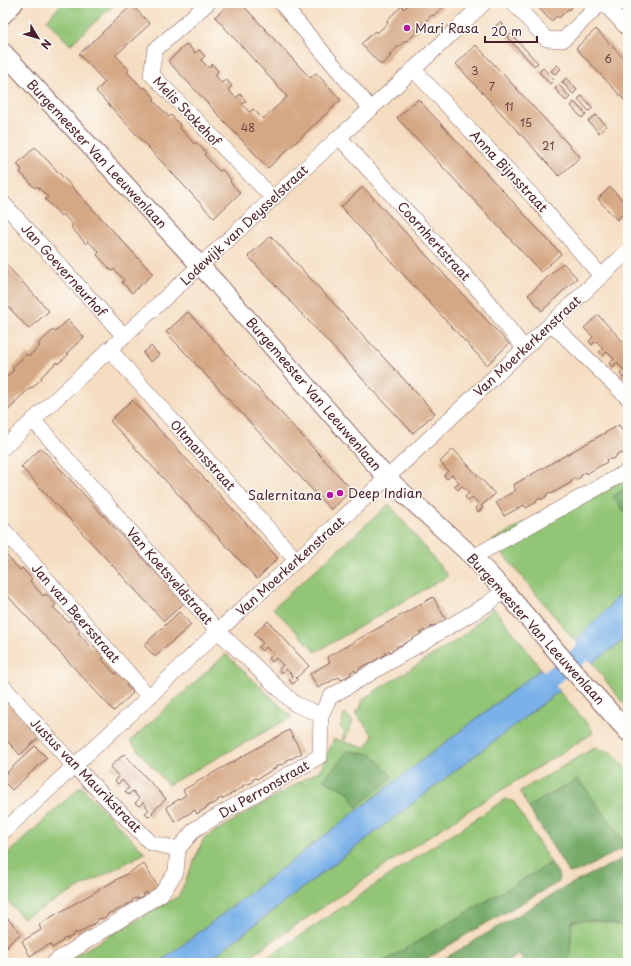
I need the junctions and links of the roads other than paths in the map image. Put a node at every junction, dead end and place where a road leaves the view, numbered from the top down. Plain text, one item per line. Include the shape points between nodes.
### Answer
1 (14, 3) edge
2 (208, 3) edge
3 (281, 3) edge
4 (484, 3) edge
5 (514, 3) edge
6 (603, 3) edge
7 (3, 15) edge
8 (628, 29) edge
9 (3, 52) edge
10 (413, 69) junction
11 (371, 110) junction
12 (339, 137) junction
13 (272, 198) junction
14 (4, 204) edge
15 (628, 250) edge
16 (200, 266) junction
17 (601, 276) junction
18 (551, 323) junction
19 (124, 336) junction
20 (524, 348) junction
21 (109, 349) junction
22 (628, 398) edge
23 (33, 420) junction
24 (3, 448) edge
25 (628, 471) edge
26 (387, 478) junction
27 (3, 529) edge
28 (473, 557) junction
29 (296, 560) junction
30 (504, 590) junction
31 (218, 631) junction
32 (3, 686) edge
33 (149, 697) junction
34 (321, 715) junction
35 (627, 728) edge
36 (74, 766) junction
37 (4, 829) edge
38 (178, 849) junction
39 (54, 963) edge

1 - 7 street
2 - 13 street, Melis Stokehof via 155,50 151,74
3 - 11 street
4 - 10 street, Lodewijk van Deysselstraat
5 - 6 street via 546,39 563,40
6 - 8 street
9 - 16 street, Burgemeester Van Leeuwenlaan
10 - 11 street, Lodewijk van Deysselstraat
10 - 17 street, Anna Bijnsstraat via 538,202
11 - 12 street, Lodewijk van Deysselstraat
12 - 13 street, Lodewijk van Deysselstraat
12 - 20 street, Coornhertstraat via 481,293
13 - 16 street, Lodewijk van Deysselstraat
14 - 19 street, Jan Goeverneurhof
15 - 17 street, Van Moerkerkenstraat
16 - 19 street, Lodewijk van Deysselstraat
16 - 26 street, Burgemeester Van Leeuwenlaan
17 - 18 street, Van Moerkerkenstraat
18 - 20 street, Van Moerkerkenstraat
18 - 22 street
19 - 21 street, Lodewijk van Deysselstraat
20 - 26 street, Van Moerkerkenstraat
21 - 23 street, Lodewijk van Deysselstraat
21 - 29 street, Oltmansstraat
23 - 24 street, Lodewijk van Deysselstraat
23 - 31 street, Van Koetsveldstraat
25 - 28 street
26 - 28 street, Burgemeester Van Leeuwenlaan
26 - 29 street, Van Moerkerkenstraat
27 - 33 street, Jan van Beersstraat
28 - 30 street, Burgemeester Van Leeuwenlaan
29 - 31 street, Van Moerkerkenstraat
30 - 34 street, Du Perronstraat via 489,604 330,697
30 - 35 street, Burgemeester Van Leeuwenlaan via 577,675
31 - 33 street, Van Moerkerkenstraat
31 - 34 street, Van Koetsveldstraat via 295,704
32 - 36 street, Justus van Maurikstraat
33 - 36 street, Van Moerkerkenstraat
34 - 38 street, Du Perronstraat via 320,756 195,829
36 - 37 street, Van Moerkerkenstraat
36 - 38 street, Justus van Maurikstraat via 151,843
38 - 39 street via 176,872 161,894

